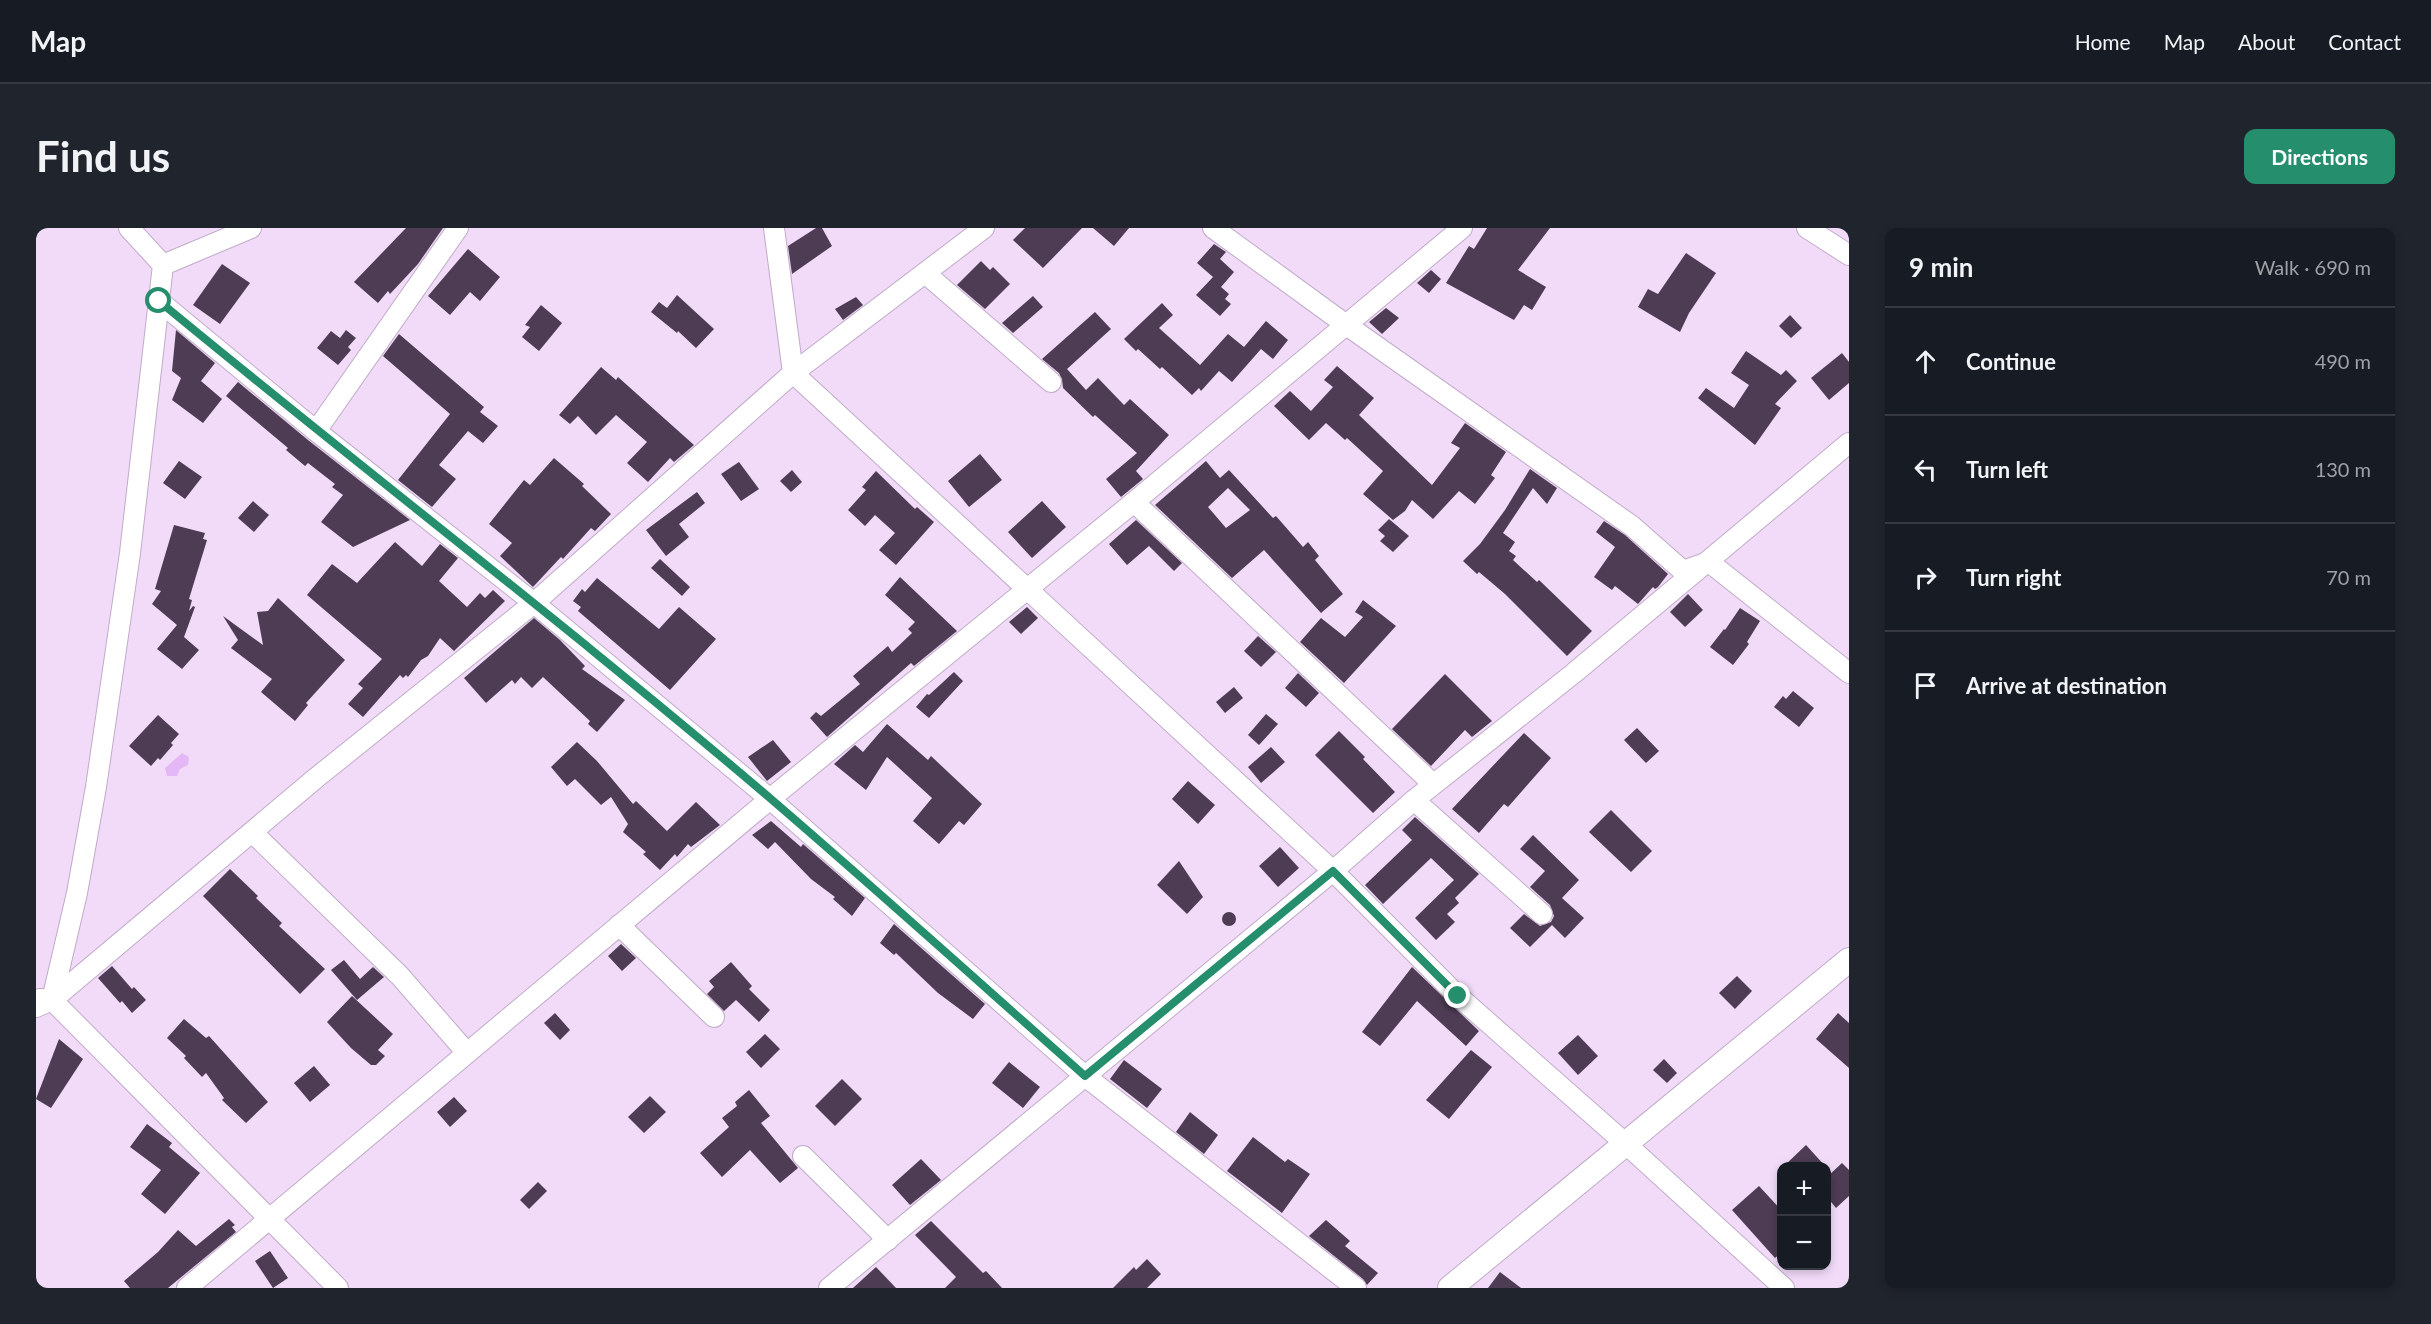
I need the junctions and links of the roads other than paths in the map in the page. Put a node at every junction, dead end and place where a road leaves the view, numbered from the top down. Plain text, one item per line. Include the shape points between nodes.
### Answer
1 (129, 228) edge
2 (251, 228) edge
3 (458, 228) edge
4 (774, 228) edge
5 (984, 228) edge
6 (1213, 228) edge
7 (1462, 228) edge
8 (1807, 228) edge
9 (1849, 255) edge
10 (163, 265) junction
11 (925, 273) junction
12 (159, 301) junction
13 (1345, 324) junction
14 (793, 373) junction
15 (1052, 382) dead end
16 (316, 431) junction
17 (1849, 443) edge
18 (1134, 502) junction
19 (1709, 562) junction
20 (1027, 588) junction
21 (534, 603) junction
22 (1849, 673) edge
23 (1433, 784) junction
24 (770, 799) junction
25 (1414, 800) junction
26 (253, 833) junction
27 (1333, 871) junction
28 (1542, 914) dead end
29 (619, 925) junction
30 (1845, 970) edge
31 (41, 1002) edge
32 (714, 1017) dead end
33 (467, 1053) junction
34 (1085, 1076) junction
35 (1626, 1144) junction
36 (803, 1156) dead end
37 (268, 1219) junction
38 (888, 1240) junction
39 (187, 1288) edge
40 (338, 1288) edge
41 (829, 1288) edge
42 (1356, 1288) edge
43 (1450, 1288) edge
44 (1784, 1288) edge

1 - 10 street
2 - 10 street
3 - 16 street
4 - 14 street
5 - 11 street
6 - 13 street
7 - 13 street
8 - 9 street
10 - 12 street
11 - 14 street
11 - 15 street
12 - 16 street
12 - 31 street via 130,553 96,787 77,893
13 - 18 street
13 - 19 street via 1632,526 1683,571
14 - 20 street
14 - 21 street
16 - 21 street
17 - 19 street
18 - 20 street
18 - 23 street
19 - 22 street
19 - 23 street
20 - 24 street
20 - 27 street
21 - 24 street
21 - 26 street
23 - 25 street
24 - 29 street
24 - 34 street
25 - 27 street
25 - 28 street
26 - 31 street
26 - 33 street via 400,976
27 - 34 street
27 - 35 street via 1458,996
29 - 32 street
29 - 33 street
30 - 35 main road
31 - 37 street
33 - 37 street
34 - 38 street
34 - 42 street
35 - 43 main road
35 - 44 street
36 - 38 street
37 - 39 street
37 - 40 street
38 - 41 street

